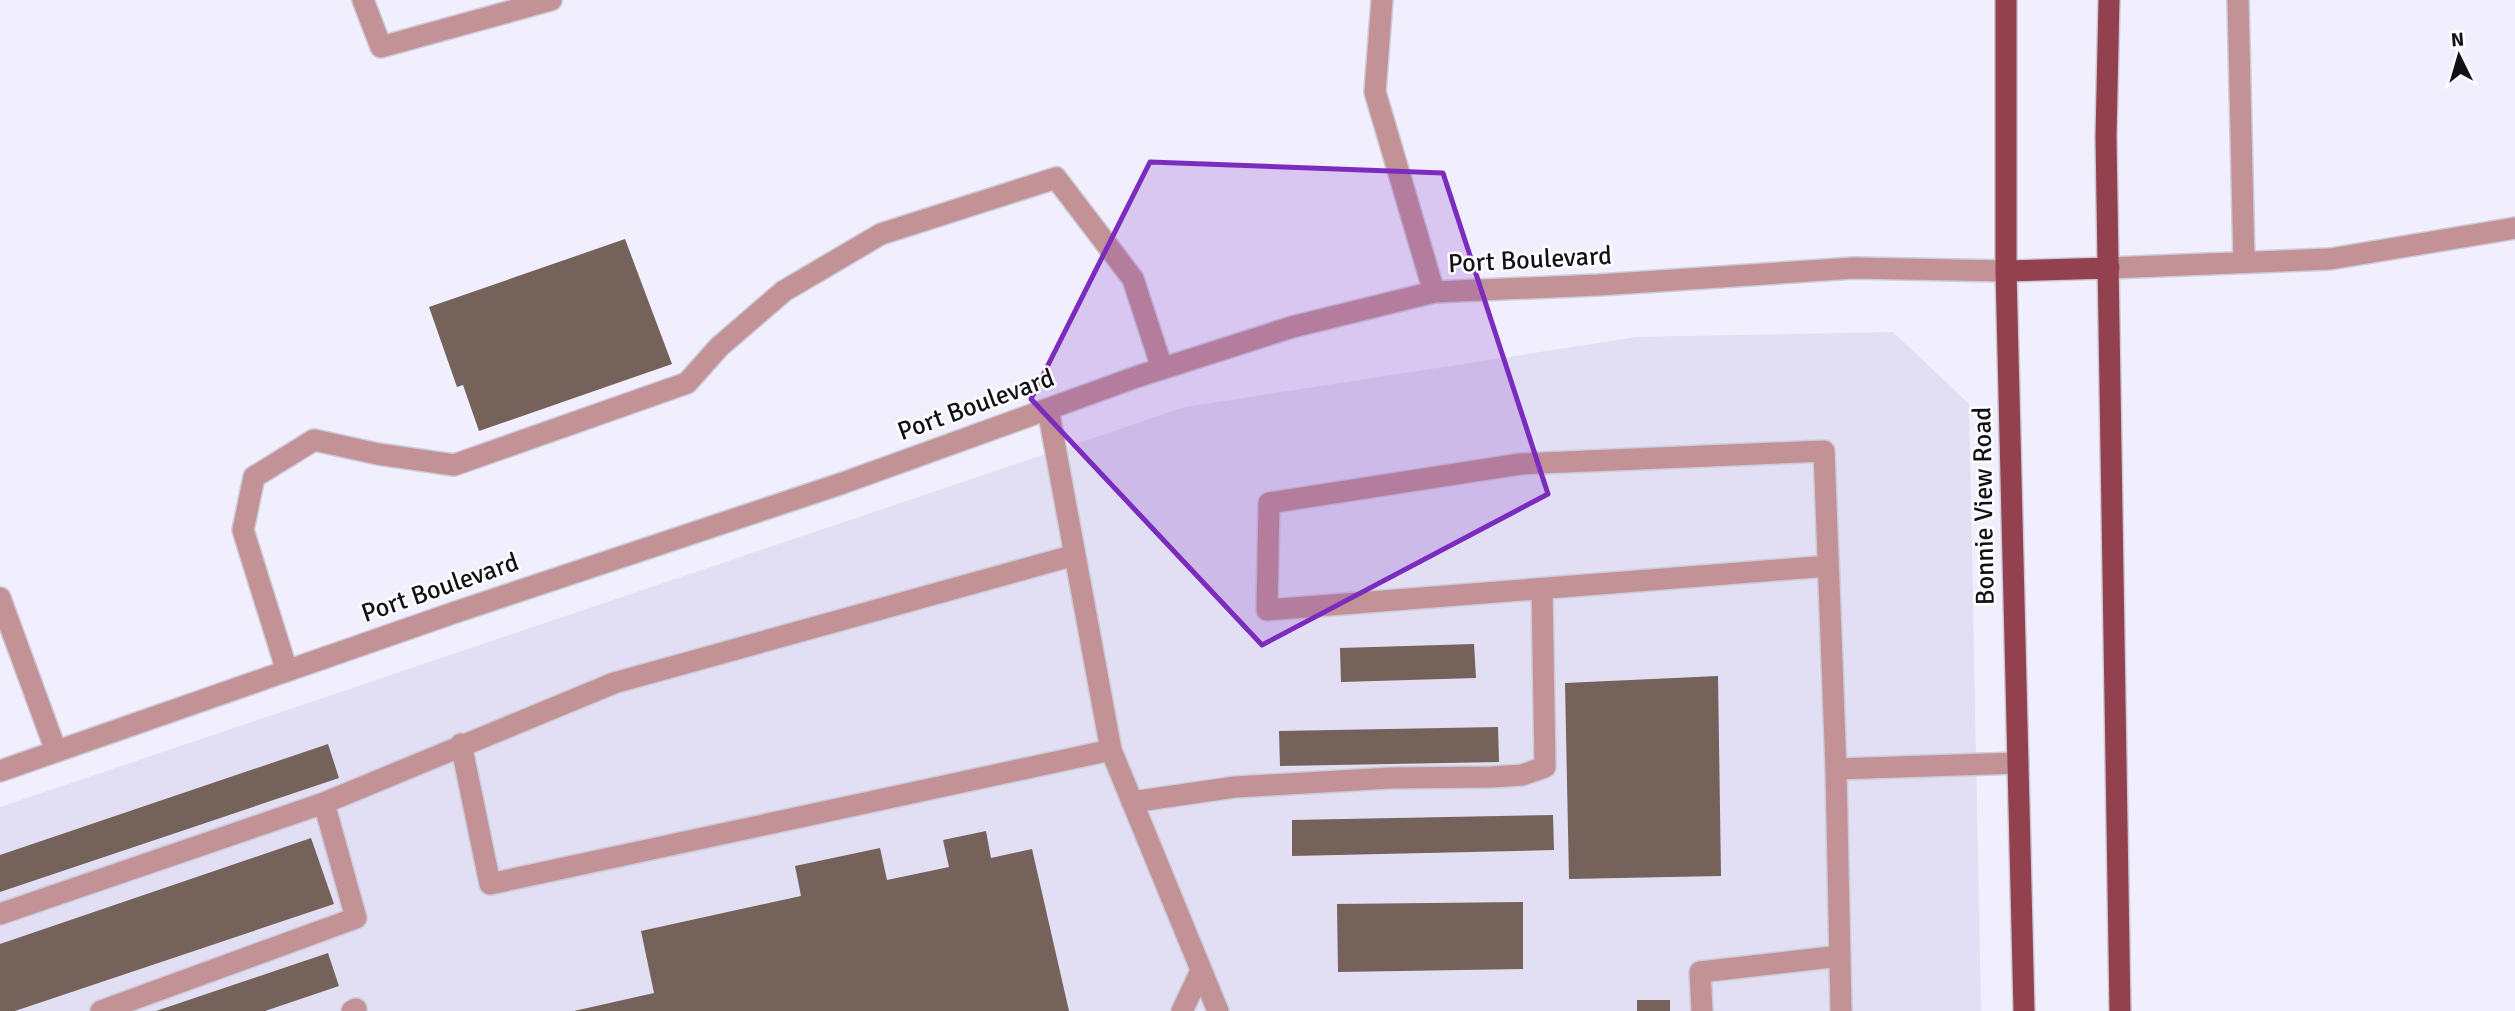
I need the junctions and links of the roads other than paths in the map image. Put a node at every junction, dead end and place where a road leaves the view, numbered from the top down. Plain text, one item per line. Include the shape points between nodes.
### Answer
1 (363, 0) edge
2 (551, 0) edge
3 (1382, 0) edge
4 (2006, 0) edge
5 (2109, 0) edge
6 (2238, 0) edge
7 (2515, 228) edge
8 (2244, 262) junction
9 (2109, 268) junction
10 (2006, 271) junction
11 (1434, 292) junction
12 (1162, 368) junction
13 (1048, 409) junction
14 (1075, 555) junction
15 (1828, 566) junction
16 (1542, 589) junction
17 (0, 598) edge
18 (287, 671) junction
19 (461, 744) junction
20 (1111, 750) junction
21 (56, 751) junction
22 (2018, 763) junction
23 (1836, 769) junction
24 (0, 771) edge
25 (1132, 802) junction
26 (324, 803) junction
27 (0, 914) edge
28 (1840, 956) junction
29 (1201, 971) junction
30 (101, 1011) edge
31 (1182, 1011) edge
32 (1218, 1011) edge
33 (1702, 1011) edge
34 (1841, 1011) edge
35 (2024, 1011) edge
36 (2120, 1011) edge

1 - 2 street via 381,47
3 - 11 street via 1375,92
4 - 10 main road, Bonnie View Road
5 - 9 main road
6 - 8 street
7 - 8 street via 2330,258
8 - 9 street
9 - 10 main road
9 - 36 main road
10 - 11 street, Port Boulevard via 1854,268
10 - 22 main road, Bonnie View Road
11 - 12 street, Port Boulevard via 1292,327
12 - 13 street, Port Boulevard
12 - 18 street via 1133,279 1056,178 881,234 784,291 719,347 687,383 454,465 314,440 254,477 243,530
13 - 14 street
13 - 18 street, Port Boulevard
14 - 19 street via 614,683
14 - 20 street
15 - 16 street
15 - 16 street via 1824,451 1520,464 1269,503 1267,610
15 - 23 street
16 - 25 street via 1545,767 1522,775 1235,788
17 - 21 street
18 - 21 street, Port Boulevard
19 - 20 street via 490,884
19 - 26 street
20 - 25 street
21 - 24 street, Port Boulevard
22 - 23 street
22 - 35 main road, Bonnie View Road
23 - 28 street
25 - 29 street
26 - 27 street
26 - 30 street via 356,918
28 - 33 street via 1700,972
28 - 34 street
29 - 31 street
29 - 32 street

